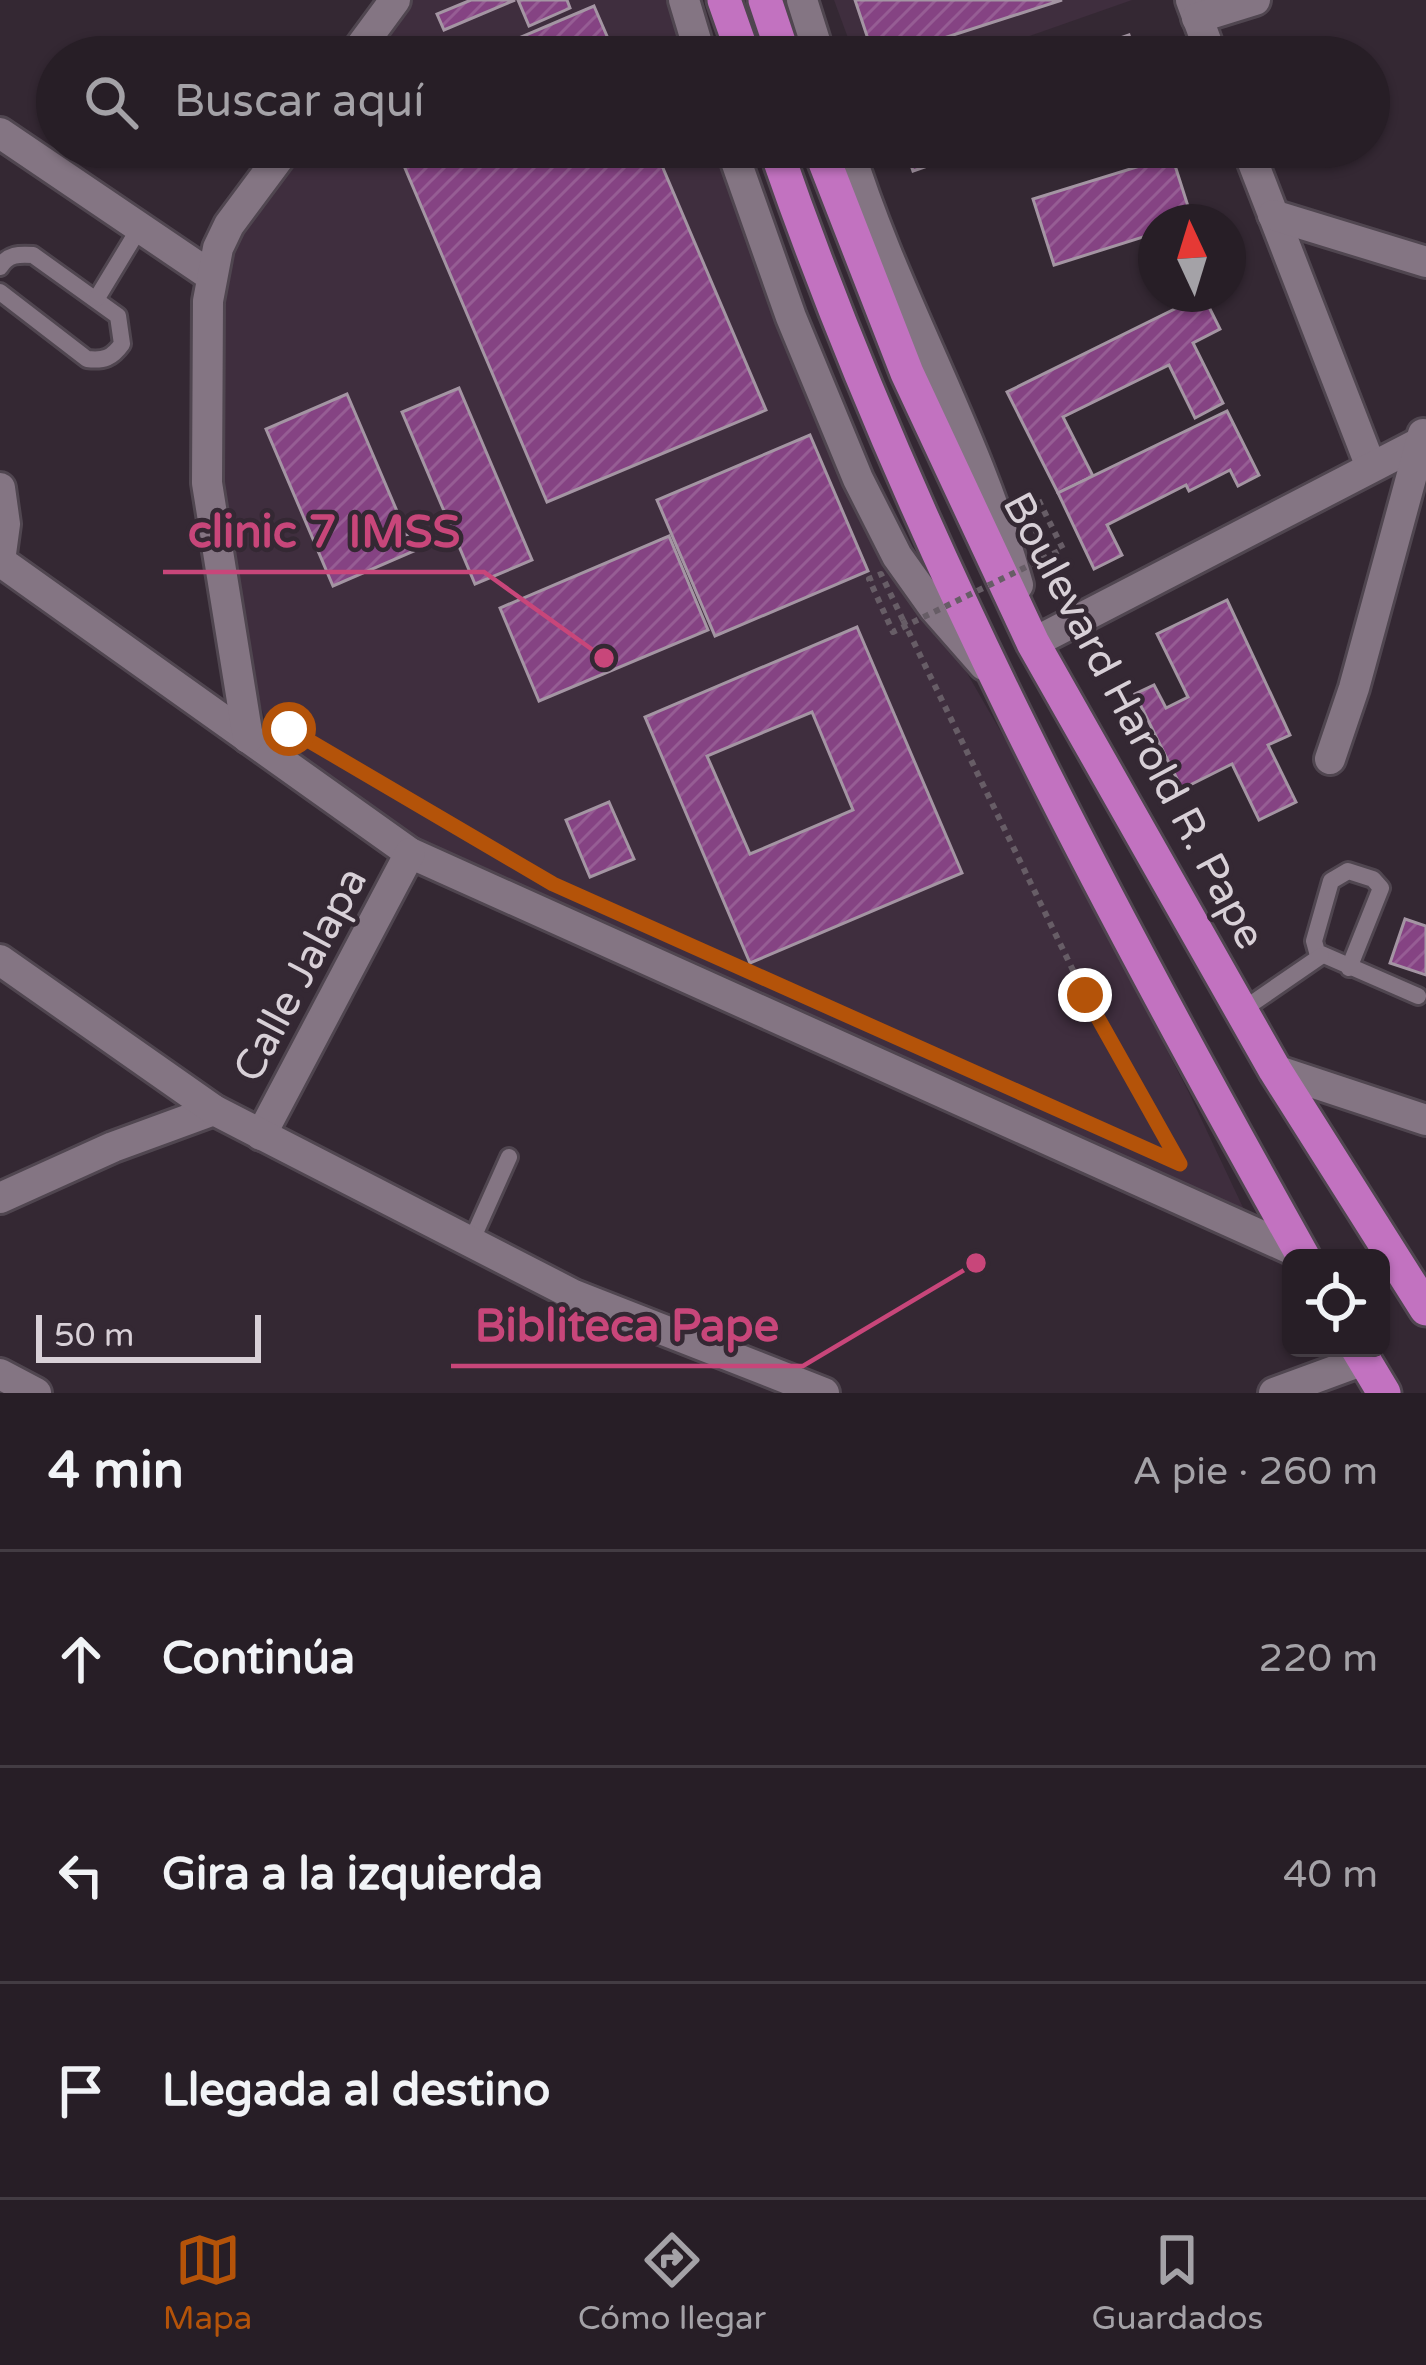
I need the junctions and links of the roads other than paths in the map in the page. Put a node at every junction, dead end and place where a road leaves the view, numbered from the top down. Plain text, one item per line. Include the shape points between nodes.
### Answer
1 (395, 0) edge
2 (684, 0) edge
3 (724, 0) edge
4 (766, 0) edge
5 (802, 0) edge
6 (1255, 0) edge
7 (1194, 9) edge
8 (368, 36) edge
9 (695, 36) edge
10 (737, 36) edge
11 (777, 36) edge
12 (813, 36) edge
13 (0, 133) edge
14 (36, 157) edge
15 (52, 168) edge
16 (271, 168) edge
17 (738, 168) edge
18 (783, 168) edge
19 (827, 168) edge
20 (856, 168) edge
21 (1254, 168) edge
22 (1273, 215) junction
23 (140, 227) junction
24 (1426, 262) edge
25 (0, 266) edge
26 (210, 275) junction
27 (0, 292) edge
28 (97, 298) junction
29 (1423, 432) edge
30 (1371, 467) junction
31 (0, 488) edge
32 (0, 561) edge
33 (1033, 643) junction
34 (991, 674) junction
35 (248, 738) junction
36 (1330, 759) dead end
37 (410, 853) junction
38 (1322, 956) junction
39 (0, 960) edge
40 (1349, 968) junction
41 (1418, 996) dead end
42 (1241, 1011) junction
43 (1275, 1070) junction
44 (214, 1110) junction
45 (1426, 1120) edge
46 (261, 1135) junction
47 (509, 1156) dead end
48 (0, 1198) edge
49 (470, 1242) junction
50 (1287, 1249) edge
51 (1299, 1249) edge
52 (1426, 1309) edge
53 (1353, 1357) edge
54 (1362, 1357) edge
55 (0, 1374) edge
56 (35, 1393) edge
57 (824, 1393) edge
58 (1274, 1393) edge
59 (1384, 1393) edge

1 - 8 street
2 - 9 street
3 - 10 highway
4 - 11 highway
5 - 12 street
6 - 7 street
13 - 14 street
15 - 23 street
16 - 26 street via 229,225
17 - 34 street via 858,479 897,556
18 - 34 highway
19 - 33 highway, Boulevard Harold R. Pape via 907,373
20 - 33 street via 976,463
21 - 22 street
22 - 24 street
22 - 30 street
23 - 26 street
23 - 28 lane
25 - 28 lane via 33,256
26 - 35 street via 207,483
27 - 28 lane via 100,361 114,356 122,330
29 - 30 street
29 - 36 street
30 - 33 street
31 - 32 street
32 - 35 street
33 - 42 highway, Boulevard Harold R. Pape
34 - 51 highway
35 - 37 street
37 - 46 street, Calle Jalapa
37 - 50 street
38 - 40 lane
38 - 40 lane via 1314,940 1335,876 1373,879 1381,888
38 - 42 lane
39 - 44 street
40 - 41 lane
42 - 43 highway, Boulevard Harold R. Pape
43 - 45 street
43 - 52 highway, Boulevard Harold R. Pape
44 - 46 street
44 - 48 street
46 - 49 street
47 - 49 lane
49 - 57 street via 574,1295
53 - 58 street
54 - 59 highway
55 - 56 street

